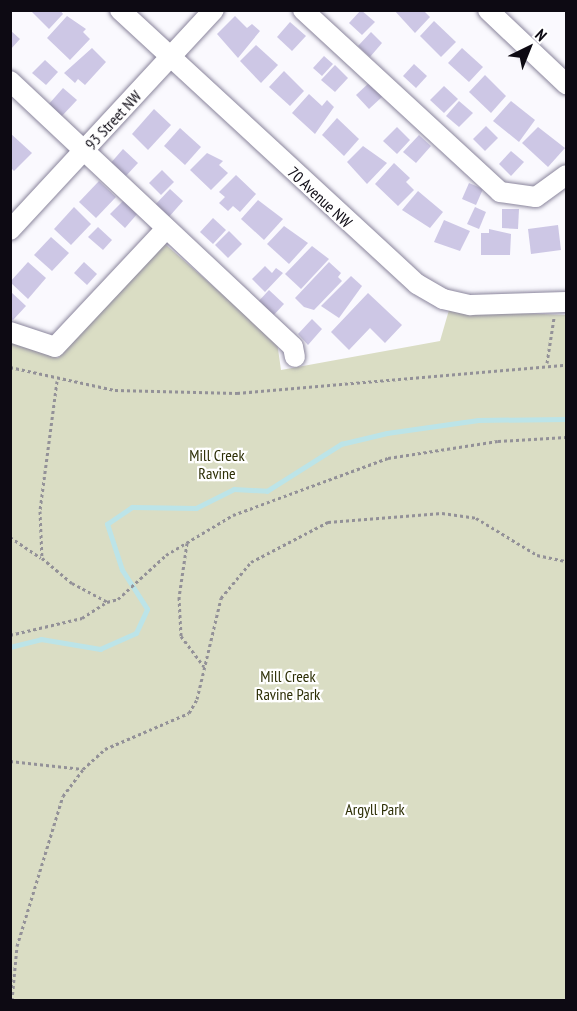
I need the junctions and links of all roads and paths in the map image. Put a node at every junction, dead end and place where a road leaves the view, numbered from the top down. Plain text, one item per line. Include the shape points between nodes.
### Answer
1 (120, 10) edge
2 (214, 10) edge
3 (303, 10) edge
4 (488, 10) edge
5 (171, 57) junction
6 (10, 81) edge
7 (567, 84) edge
8 (84, 151) junction
9 (567, 175) edge
10 (166, 229) junction
11 (10, 230) edge
12 (561, 303) edge
13 (10, 332) edge
14 (295, 357) dead end
15 (547, 363) junction
16 (567, 365) edge
17 (10, 367) edge
18 (57, 381) junction
19 (567, 437) edge
20 (10, 537) edge
21 (187, 543) junction
22 (42, 558) junction
23 (567, 561) edge
24 (107, 602) junction
25 (10, 635) edge
26 (204, 666) junction
27 (10, 761) edge
28 (82, 769) junction
29 (10, 960) edge
30 (15, 966) junction
31 (12, 1000) edge

1 - 5 street, 70 Avenue NW
2 - 5 street, 93 Street NW
3 - 9 street via 500,192 536,196
4 - 7 street
5 - 8 street, 93 Street NW
5 - 12 street, 70 Avenue NW via 417,284 459,304
6 - 8 street
8 - 10 street
8 - 11 street, 93 Street NW
10 - 13 street via 55,347
10 - 14 street via 293,347
12 - 15 path
15 - 16 path
15 - 18 path via 237,393 158,393
17 - 18 path
18 - 22 path via 40,510
19 - 21 path via 498,441 388,458 233,515
20 - 22 path
21 - 24 path via 127,592
21 - 26 path via 179,597 181,636
22 - 24 path via 72,583
23 - 26 path via 537,555 476,518 442,513 328,522 262,555 233,579 217,609
24 - 25 path via 82,618
26 - 28 path via 197,699 183,718 118,741
27 - 28 path
28 - 30 path via 56,811
29 - 30 path
30 - 31 path

